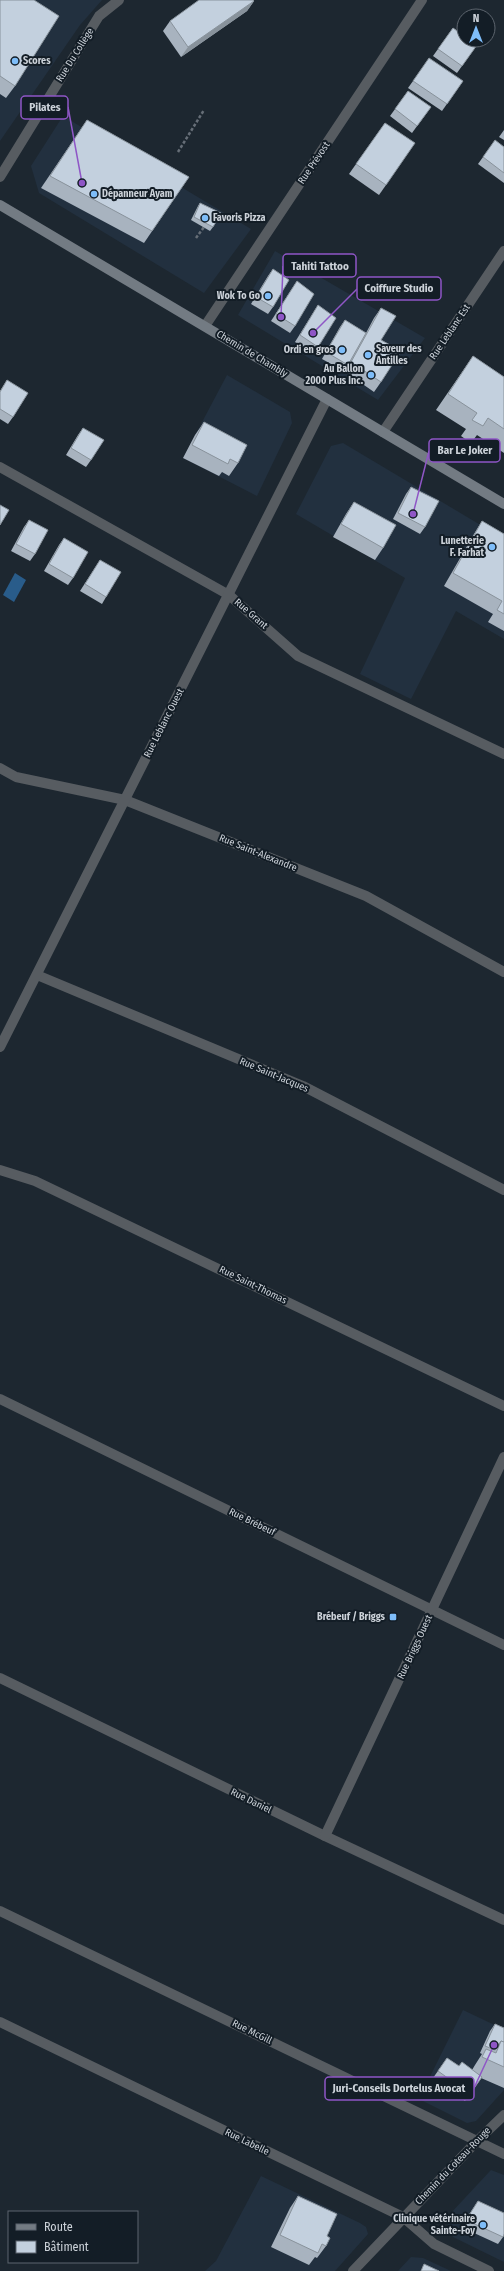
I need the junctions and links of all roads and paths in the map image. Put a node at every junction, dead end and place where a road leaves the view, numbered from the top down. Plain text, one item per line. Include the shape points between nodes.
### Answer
1 (119, 0) edge
2 (422, 0) edge
3 (204, 110) dead end
4 (178, 152) dead end
5 (0, 177) edge
6 (0, 205) edge
7 (204, 227) edge
8 (196, 238) dead end
9 (504, 251) edge
10 (205, 326) junction
11 (327, 399) junction
12 (383, 432) junction
13 (0, 467) edge
14 (504, 504) edge
15 (229, 595) junction
16 (504, 754) edge
17 (0, 768) edge
18 (125, 800) junction
19 (504, 972) edge
20 (36, 975) junction
21 (0, 1047) edge
22 (0, 1170) edge
23 (504, 1190) edge
24 (0, 1399) edge
25 (504, 1406) edge
26 (504, 1457) edge
27 (432, 1610) junction
28 (504, 1645) edge
29 (0, 1678) edge
30 (325, 1836) junction
31 (0, 1911) edge
32 (504, 1920) edge
33 (0, 2022) edge
34 (504, 2115) edge
35 (477, 2141) junction
36 (504, 2154) edge
37 (403, 2217) junction
38 (353, 2271) edge
39 (489, 2271) edge

1 - 5 street, Rue Du Collège via 99,16
2 - 10 street, Rue Prévost
3 - 4 path
6 - 10 main road, Chemin de Chambly
7 - 8 path
9 - 12 street, Rue Leblanc Est
10 - 11 main road, Chemin de Chambly
11 - 12 main road, Chemin de Chambly
11 - 15 street, Rue Leblanc Ouest
12 - 14 main road, Chemin de Chambly
13 - 15 street, Rue Grant
15 - 16 street, Rue Grant via 298,656
15 - 18 street, Rue Leblanc Ouest
17 - 18 street, Rue Saint-Alexandre via 16,777
18 - 19 street, Rue Saint-Alexandre via 366,896
18 - 20 street, Rue Leblanc Ouest
20 - 21 street, Rue Leblanc Ouest
20 - 23 street, Rue Saint-Jacques via 303,1086
22 - 25 street, Rue Saint-Thomas via 35,1181
24 - 27 street, Rue Brébeuf
26 - 27 street, Rue Briggs Ouest
27 - 28 street, Rue Brébeuf
27 - 30 street, Rue Briggs Ouest
29 - 30 street, Rue Daniel
30 - 32 street, Rue Daniel
31 - 35 street, Rue McGill
33 - 37 street, Rue Labelle
34 - 35 street, Chemin du Coteau-Rouge
35 - 36 street, Rue McGill
35 - 37 street, Chemin du Coteau-Rouge
37 - 38 street, Chemin du Coteau-Rouge
37 - 39 street, Rue Labelle via 434,2244

